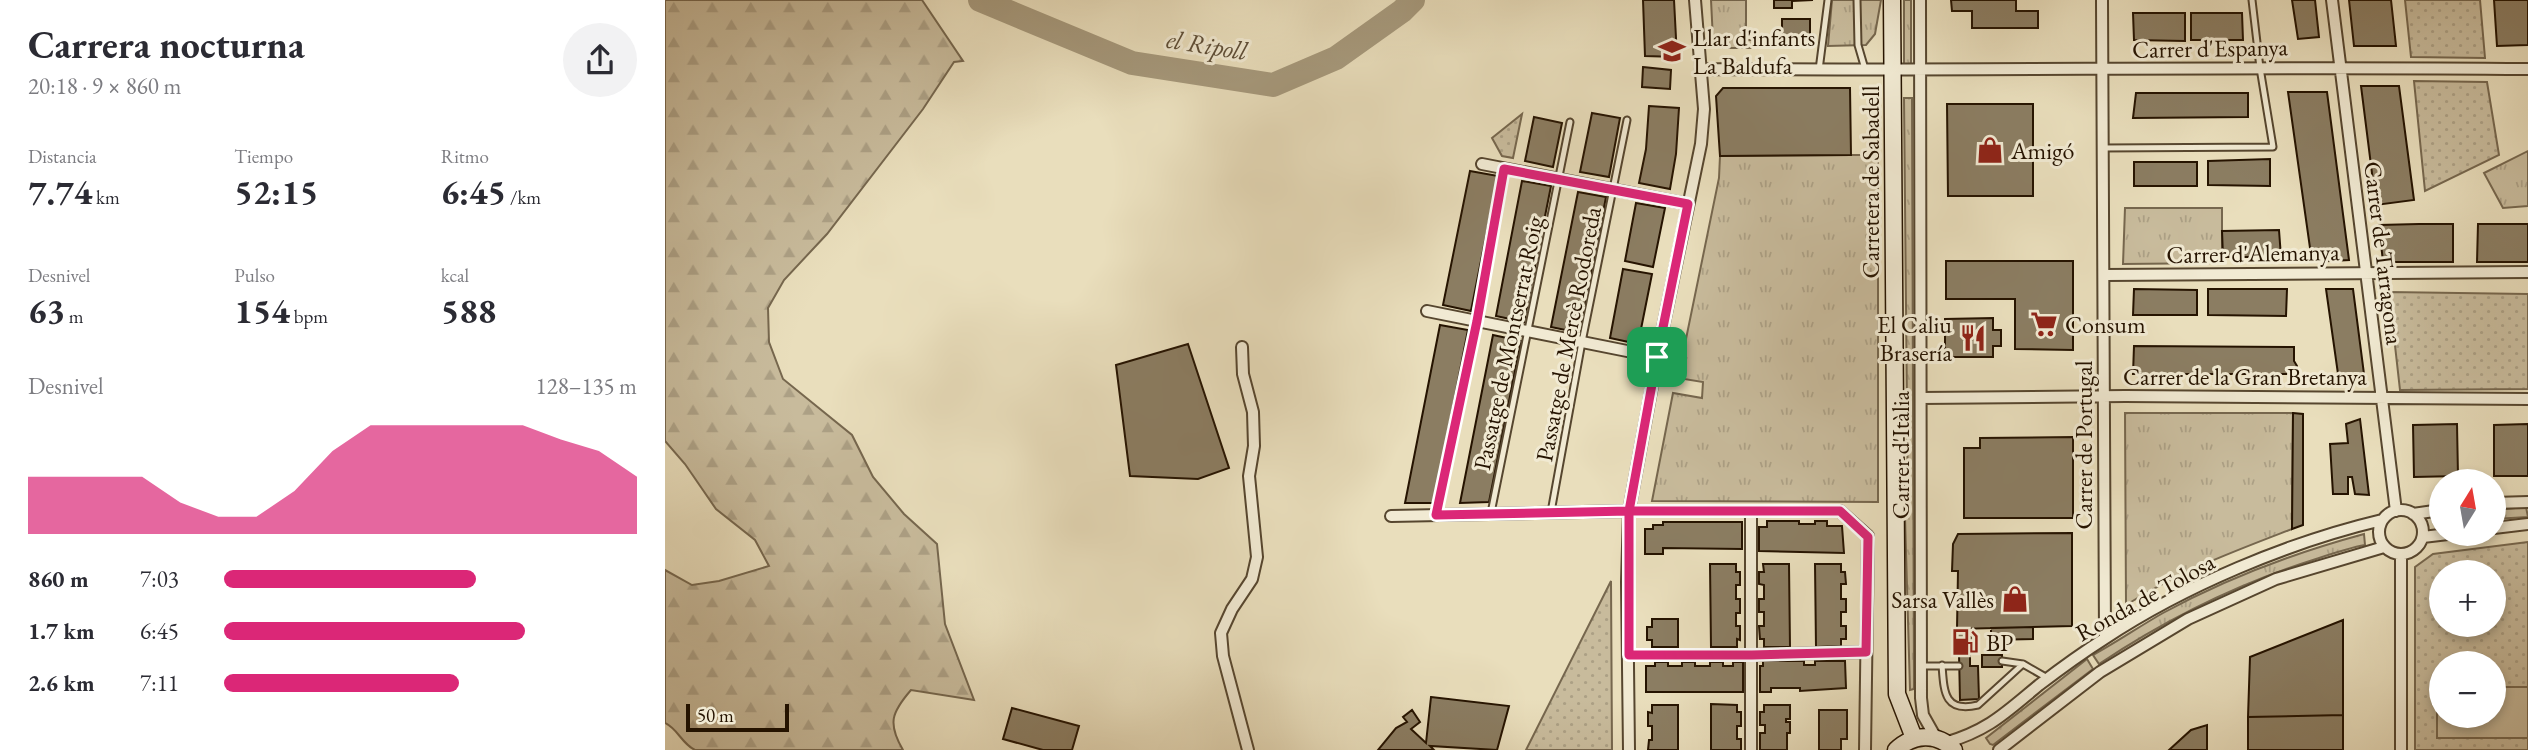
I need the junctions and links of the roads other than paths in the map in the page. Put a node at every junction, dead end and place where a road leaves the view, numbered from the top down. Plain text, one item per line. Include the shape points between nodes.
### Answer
1 (1695, 0) edge
2 (1828, 0) edge
3 (1857, 0) edge
4 (1892, 0) edge
5 (1920, 0) edge
6 (2102, 0) edge
7 (2252, 0) edge
8 (2332, 0) edge
9 (2339, 67) junction
10 (2260, 68) junction
11 (1700, 69) junction
12 (2528, 69) edge
13 (1819, 70) junction
14 (2102, 70) junction
15 (1866, 71) junction
16 (1892, 71) junction
17 (1919, 71) junction
18 (1627, 120) dead end
19 (1570, 122) dead end
20 (2103, 148) junction
21 (1482, 164) dead end
22 (1504, 169) junction
23 (1560, 179) junction
24 (1614, 190) junction
25 (1688, 204) junction
26 (2528, 272) edge
27 (2365, 273) junction
28 (2105, 275) junction
29 (1427, 311) dead end
30 (1477, 321) junction
31 (1528, 331) junction
32 (1582, 342) junction
33 (1242, 347) dead end
34 (1657, 357) junction
35 (2103, 397) junction
36 (1921, 398) junction
37 (2381, 398) junction
38 (2528, 399) edge
39 (2528, 502) edge
40 (2506, 503) edge
41 (1629, 511) junction
42 (1751, 511) junction
43 (2396, 511) junction
44 (1551, 512) junction
45 (2429, 512) edge
46 (1491, 513) junction
47 (2413, 514) junction
48 (1436, 515) junction
49 (1391, 516) dead end
50 (2382, 520) junction
51 (2528, 524) edge
52 (2506, 527) edge
53 (2429, 536) edge
54 (2423, 537) junction
55 (2384, 547) junction
56 (2401, 555) junction
57 (2105, 638) junction
58 (1866, 652) junction
59 (1629, 655) junction
60 (1752, 655) junction
61 (2002, 661) dead end
62 (2024, 664) junction
63 (1921, 666) junction
64 (1942, 666) junction
65 (1959, 666) dead end
66 (2049, 679) junction
67 (1914, 738) junction
68 (1945, 744) edge
69 (1248, 750) edge
70 (1629, 750) edge
71 (1751, 750) edge
72 (1865, 750) edge
73 (1896, 750) edge
74 (1999, 750) edge
75 (2401, 750) edge

1 - 11 street
2 - 13 lane
3 - 15 lane via 1858,45
4 - 16 street, Carretera de Sabadell
5 - 17 street, Carrer d'Itàlia
6 - 14 street, Carrer de Portugal
7 - 10 lane
8 - 9 street, Carrer de Tarragona
9 - 10 street, Carrer d'Espanya
9 - 12 street, Carrer d'Espanya
9 - 27 street, Carrer de Tarragona
10 - 14 street, Carrer d'Espanya
10 - 20 lane via 2273,147
11 - 13 street, Carrer d'Espanya
11 - 25 street via 1702,132
13 - 15 street, Carrer d'Espanya
14 - 17 street, Carrer d'Espanya
14 - 20 street, Carrer de Portugal
15 - 16 street, Carrer d'Espanya
16 - 17 street, Carrer d'Espanya
16 - 67 street, Carretera de Sabadell via 1897,694
17 - 36 street, Carrer d'Itàlia
18 - 24 lane, Passatge de Mercè Rodoreda
19 - 23 lane, Passatge de Montserrat Roig
20 - 28 street, Carrer de Portugal
21 - 22 street
22 - 23 street
22 - 30 lane
23 - 24 street
23 - 31 lane, Passatge de Montserrat Roig
24 - 25 street
24 - 32 lane, Passatge de Mercè Rodoreda
25 - 34 street
26 - 27 street, Carrer d'Alemanya
27 - 28 street, Carrer d'Alemanya
27 - 37 street, Carrer de Tarragona
28 - 35 street, Carrer de Portugal
29 - 30 street
30 - 31 street
30 - 48 lane
31 - 32 street
31 - 46 lane, Passatge de Montserrat Roig
32 - 34 street
32 - 44 lane, Passatge de Mercè Rodoreda
33 - 69 street via 1243,374 1253,412 1249,476 1257,557 1252,579 1221,633
34 - 41 street
35 - 36 street, Carrer de la Gran Bretanya
35 - 37 street, Carrer de la Gran Bretanya
35 - 57 street, Carrer de Portugal
36 - 63 street, Carrer d'Itàlia
37 - 38 street, Carrer de la Gran Bretanya
37 - 43 street, Carrer de Tarragona
39 - 40 street
41 - 42 street
41 - 44 street
41 - 59 street
42 - 58 street via 1840,511 1868,537
42 - 60 street
43 - 47 street
43 - 50 street
44 - 46 street
45 - 47 street
46 - 48 street
47 - 54 street via 2422,524
48 - 49 street
50 - 55 street via 2379,534
50 - 57 street, Ronda de Tolosa via 2304,543 2200,585
51 - 52 street
53 - 54 street
54 - 56 street via 2415,550
55 - 56 street
55 - 74 street, Ronda de Tolosa via 2276,579 2188,619 2100,672
56 - 75 street
57 - 66 street, Ronda de Tolosa
58 - 60 street
58 - 72 street
59 - 60 street
59 - 70 street
60 - 71 street
61 - 62 lane
62 - 64 lane via 1969,707 1950,702
62 - 66 lane
63 - 64 lane
63 - 68 street, Carrer d'Itàlia via 1923,715
64 - 65 lane
66 - 68 street, Ronda de Tolosa via 2008,713
67 - 68 street
67 - 73 street

